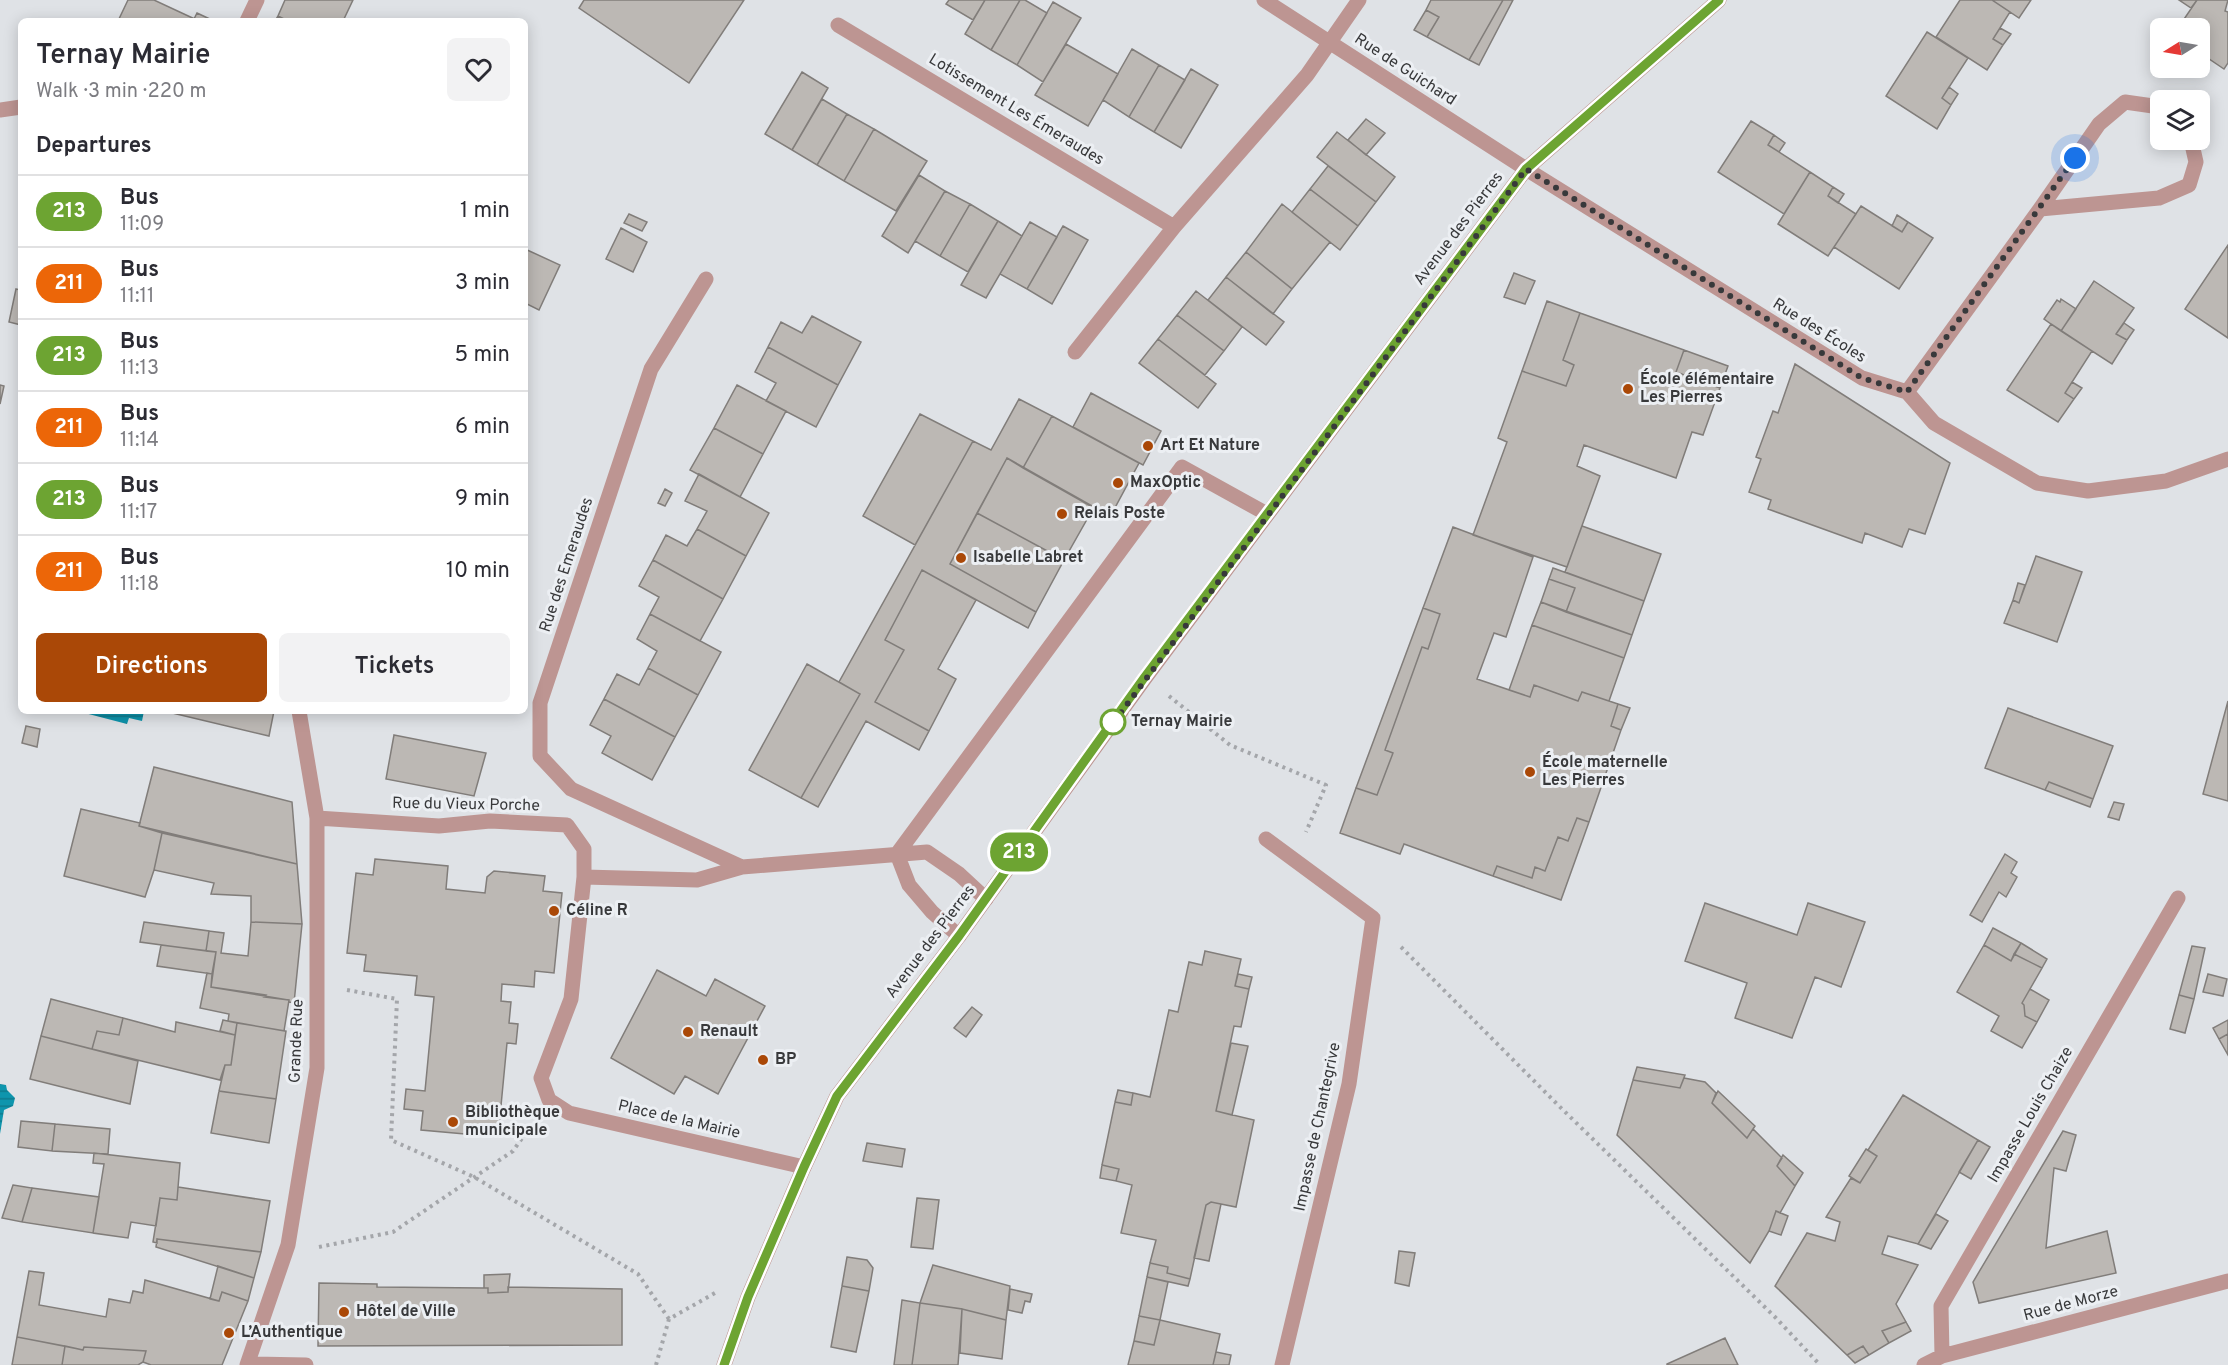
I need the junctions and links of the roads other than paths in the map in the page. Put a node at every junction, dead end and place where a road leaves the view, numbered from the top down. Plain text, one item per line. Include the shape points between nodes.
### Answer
1 (257, 0) edge
2 (1264, 0) edge
3 (1359, 0) edge
4 (1719, 0) edge
5 (248, 18) edge
6 (838, 25) dead end
7 (1329, 42) junction
8 (2150, 106) edge
9 (18, 108) edge
10 (0, 111) edge
11 (2193, 150) edge
12 (1526, 169) junction
13 (2040, 209) junction
14 (1174, 227) junction
15 (706, 279) dead end
16 (1075, 352) dead end
17 (1907, 392) junction
18 (2228, 459) edge
19 (1268, 514) junction
20 (300, 714) edge
21 (317, 818) junction
22 (1266, 839) dead end
23 (897, 854) junction
24 (742, 867) junction
25 (584, 877) junction
26 (2178, 898) dead end
27 (986, 899) junction
28 (959, 936) junction
29 (804, 1167) junction
30 (2228, 1281) edge
31 (1941, 1356) junction
32 (248, 1364) edge
33 (306, 1365) edge
34 (724, 1365) edge
35 (1282, 1365) edge
36 (1924, 1365) edge

1 - 5 street
2 - 7 street, Rue de Guichard
3 - 7 street
4 - 12 street, Avenue des Pierres
6 - 14 street, Lotissement Les Émeraudes
7 - 12 street, Rue de Guichard
7 - 14 street via 1307,75
8 - 13 street via 2125,102 2099,124
9 - 10 street
11 - 13 street via 2196,162 2189,185 2159,198
12 - 17 street, Rue des Écoles via 1862,378
12 - 19 street, Avenue des Pierres
13 - 17 street
14 - 16 street
15 - 24 street, Rue des Emeraudes via 651,369 540,703 540,756 572,789
17 - 18 street via 1934,423 2037,483 2088,491 2166,481
19 - 23 street via 1182,467
19 - 27 street, Avenue des Pierres via 1144,678
20 - 21 street, Grande Rue
21 - 25 street, Rue du Vieux Porche via 439,826 490,820 567,825 584,849
21 - 32 street, Grande Rue via 317,1068 288,1245
22 - 35 street, Impasse de Chantegrive via 1373,918 1349,1084
23 - 24 street
23 - 27 street via 927,852
23 - 28 street via 909,885
24 - 25 street via 697,880
25 - 29 street, Place de la Mairie via 572,999 541,1078 549,1100 569,1113
26 - 31 street, Impasse Louis Chaize via 1941,1306
27 - 28 street, Avenue des Pierres
28 - 29 street, Avenue des Pierres via 837,1096
29 - 34 street, Avenue des Pierres via 748,1297
30 - 31 street, Rue de Morze
31 - 36 street, Rue de Morze
32 - 33 street

